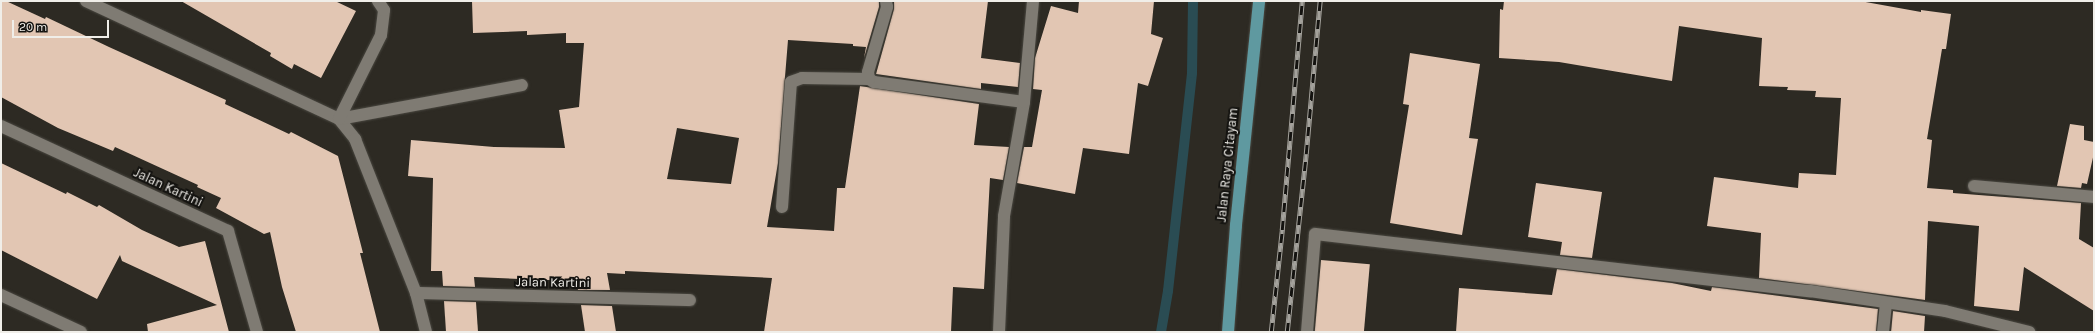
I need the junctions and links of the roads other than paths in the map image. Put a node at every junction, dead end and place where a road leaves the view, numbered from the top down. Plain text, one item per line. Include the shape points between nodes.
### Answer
1 (86, 1) edge
2 (378, 1) edge
3 (886, 1) edge
4 (1033, 1) edge
5 (1259, 1) edge
6 (869, 78) junction
7 (522, 85) dead end
8 (1024, 102) junction
9 (339, 119) junction
10 (1, 126) edge
11 (1974, 186) dead end
12 (2094, 197) edge
13 (782, 207) dead end
14 (416, 293) junction
15 (1, 294) edge
16 (690, 300) dead end
17 (1886, 303) junction
18 (81, 332) edge
19 (257, 332) edge
20 (426, 332) edge
21 (999, 332) edge
22 (1228, 332) edge
23 (1307, 332) edge
24 (1883, 332) edge
25 (2029, 332) edge

1 - 9 street
2 - 9 street via 384,10 381,35
3 - 6 street via 887,7 868,72
4 - 8 street
5 - 22 main road, Jalan Raya Citayam via 1236,225
6 - 8 street via 874,82
6 - 13 street via 802,78 791,82
7 - 9 street
8 - 21 street via 1004,216
9 - 14 street via 355,139
10 - 19 street, Jalan Kartini via 228,231
11 - 12 street
14 - 16 street, Jalan Kartini
14 - 20 street
15 - 18 street
17 - 23 street via 1810,291 1315,234
17 - 24 street
17 - 25 street via 1945,311

